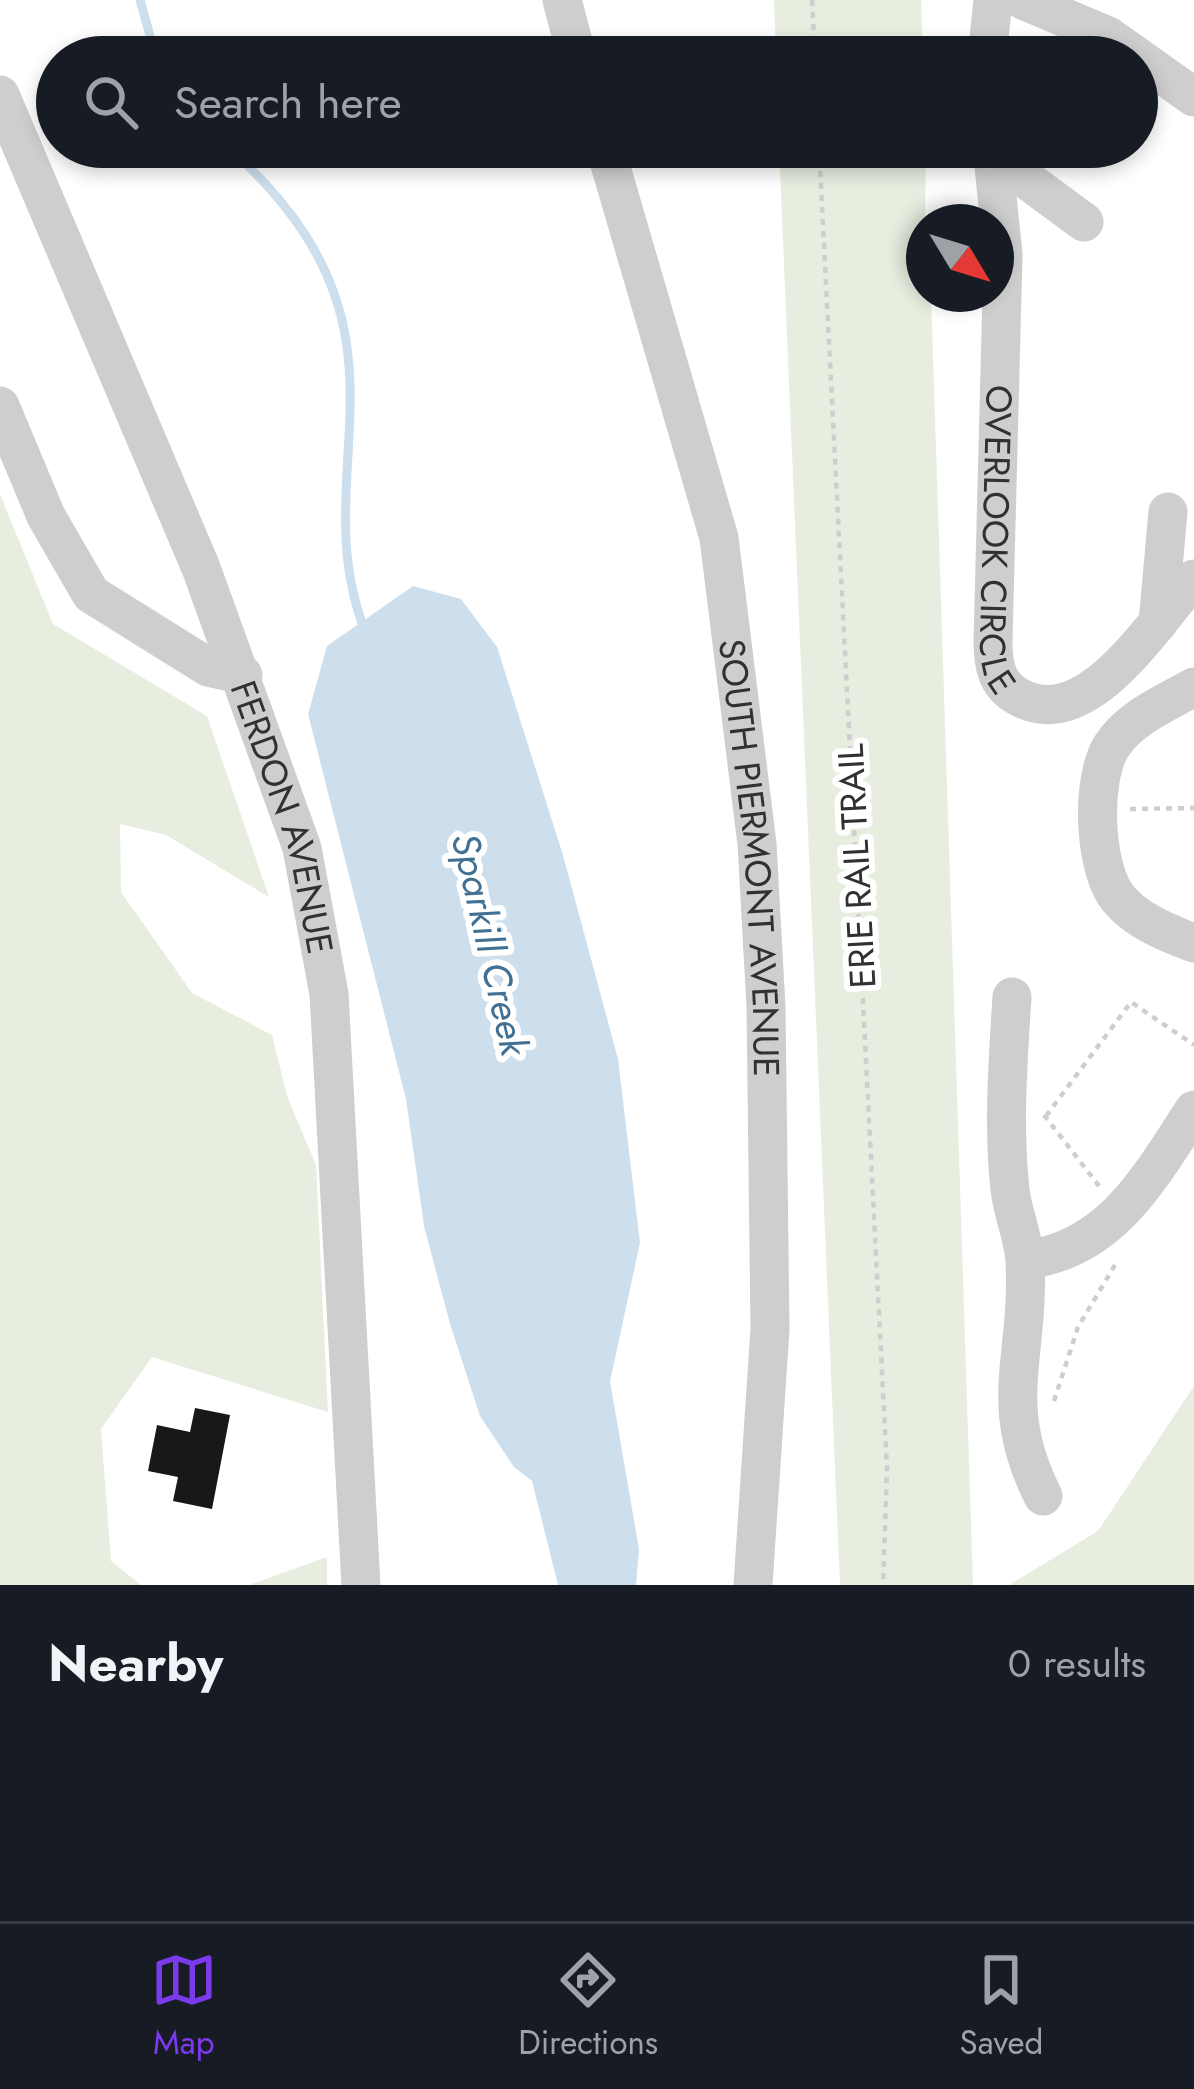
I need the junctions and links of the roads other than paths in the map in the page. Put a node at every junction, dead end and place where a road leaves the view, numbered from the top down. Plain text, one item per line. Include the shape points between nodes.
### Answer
1 (562, 0) edge
2 (993, 0) edge
3 (1022, 0) edge
4 (572, 36) edge
5 (989, 36) edge
6 (1108, 36) edge
7 (1158, 71) edge
8 (0, 95) edge
9 (1194, 97) edge
10 (611, 168) edge
11 (994, 168) edge
12 (1014, 168) edge
13 (1084, 221) dead end
14 (0, 406) edge
15 (1168, 512) dead end
16 (1194, 579) edge
17 (1158, 623) junction
18 (243, 675) junction
19 (1194, 687) edge
20 (1194, 943) edge
21 (1012, 998) dead end
22 (1194, 1110) edge
23 (1025, 1260) junction
24 (1043, 1496) dead end
25 (361, 1585) edge
26 (753, 1585) edge

1 - 4 street
2 - 5 street
3 - 6 street
7 - 9 street
8 - 18 street, FERDON AVENUE
10 - 26 street, SOUTH PIERMONT AVENUE via 719,538 753,807 766,1007 770,1329
11 - 17 street, OVERLOOK CIRCLE via 1003,255 997,676 1025,701 1066,700 1124,663
12 - 13 street
14 - 18 street via 46,516 91,594 208,667
15 - 17 street
16 - 17 street, OVERLOOK CIRCLE
18 - 25 street, FERDON AVENUE via 302,848 322,946
19 - 20 street via 1143,716 1112,746 1100,826 1116,895 1139,918
21 - 23 street via 1005,1107 1010,1195
22 - 23 street via 1132,1206 1058,1256
23 - 24 street via 1016,1421 1021,1453

